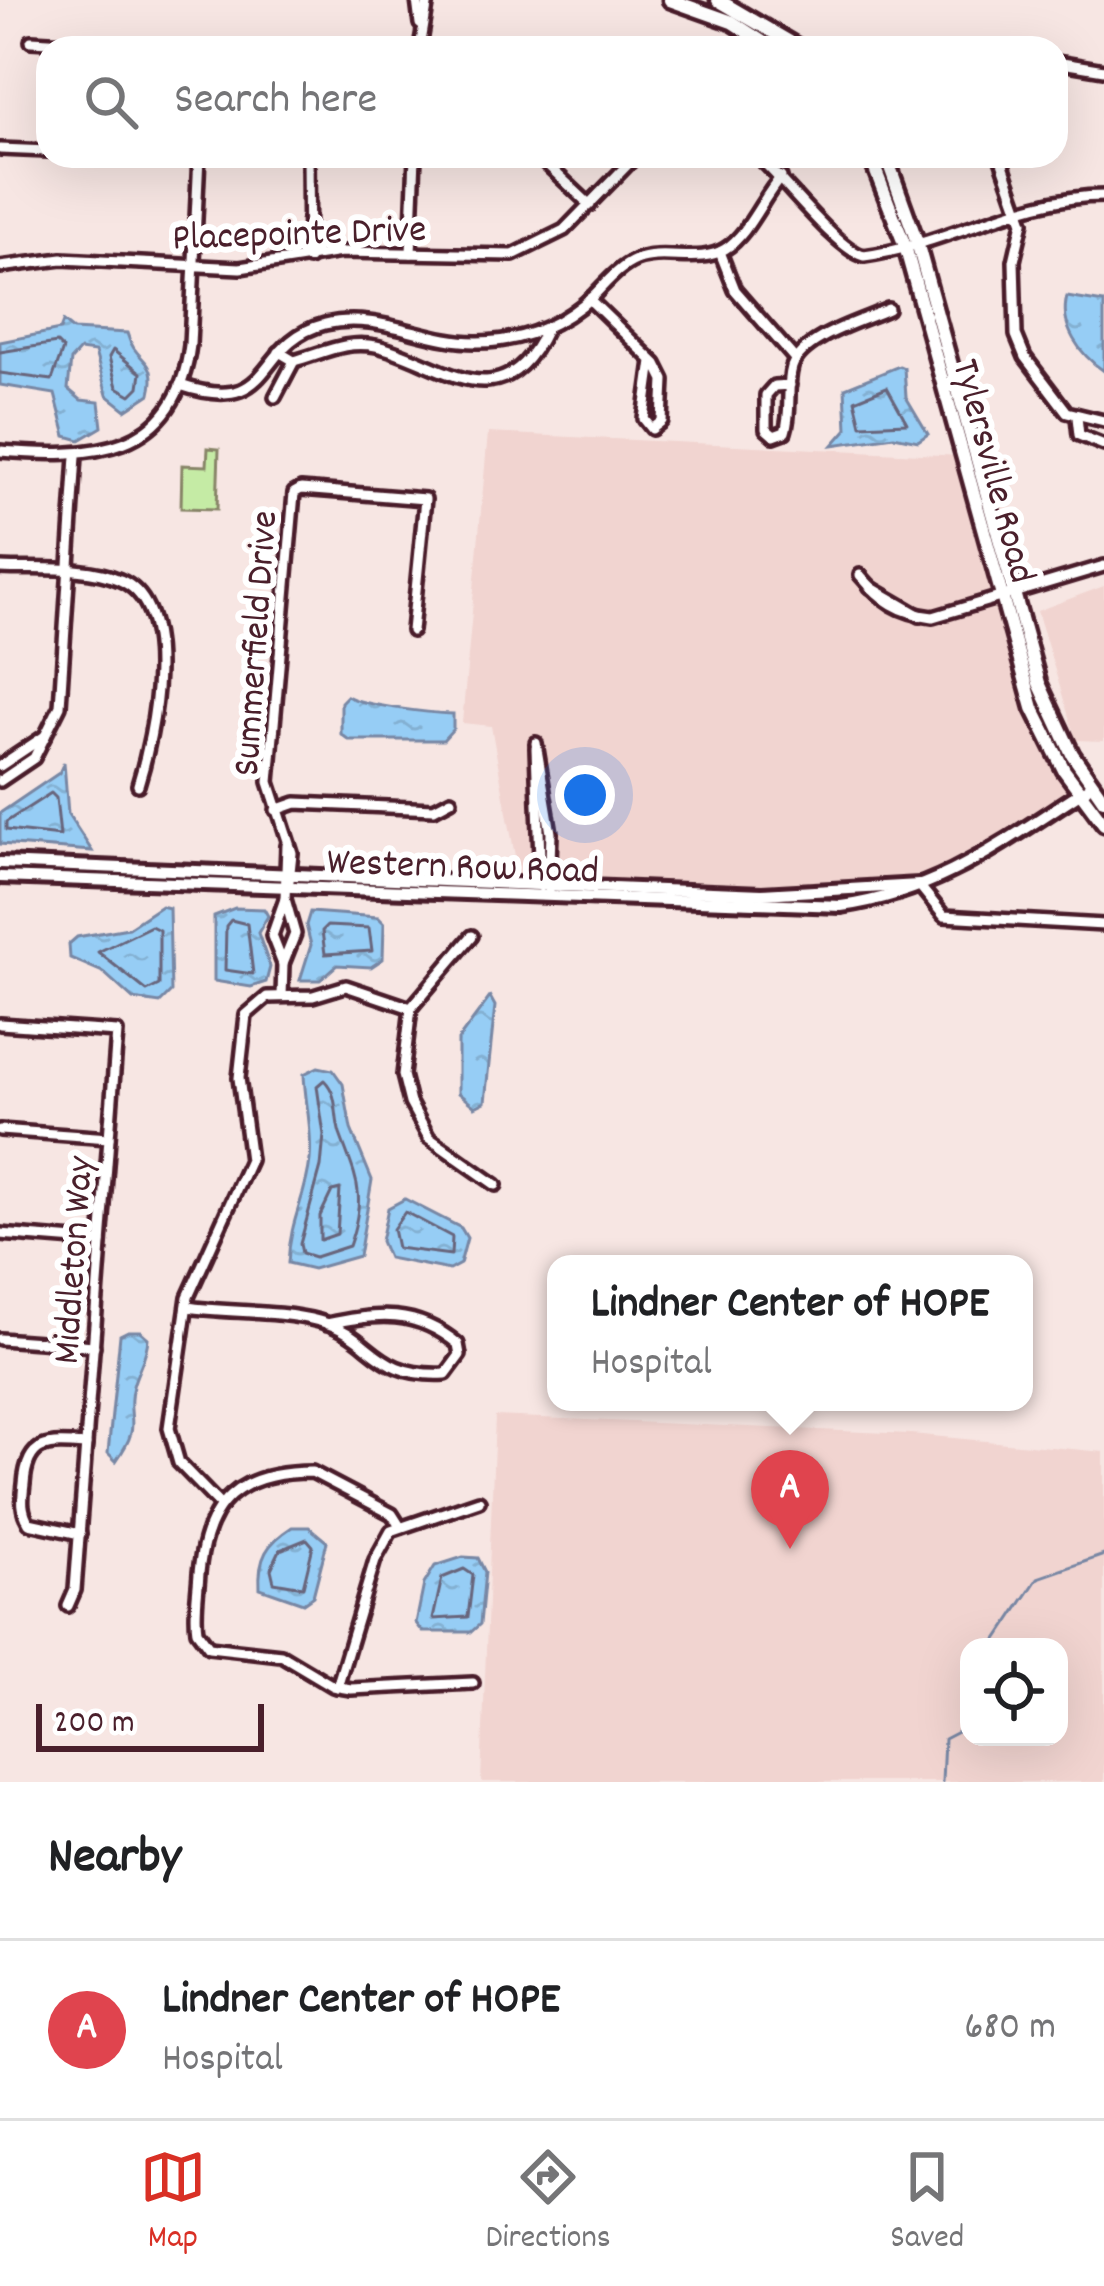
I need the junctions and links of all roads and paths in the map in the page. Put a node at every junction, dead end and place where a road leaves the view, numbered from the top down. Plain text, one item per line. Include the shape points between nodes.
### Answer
1 (417, 0) edge
2 (428, 0) edge
3 (670, 0) edge
4 (718, 0) edge
5 (421, 29) junction
6 (421, 36) edge
7 (754, 36) edge
8 (780, 36) edge
9 (31, 41) dead end
10 (36, 41) edge
11 (1068, 64) edge
12 (1104, 70) edge
13 (0, 149) edge
14 (36, 150) edge
15 (198, 168) edge
16 (308, 168) edge
17 (415, 168) edge
18 (551, 168) edge
19 (625, 168) edge
20 (771, 168) edge
21 (876, 168) edge
22 (889, 168) edge
23 (1004, 168) edge
24 (781, 177) junction
25 (1104, 196) edge
26 (590, 205) junction
27 (1020, 210) junction
28 (911, 244) junction
29 (720, 252) junction
30 (411, 253) junction
31 (309, 259) junction
32 (194, 266) junction
33 (0, 267) edge
34 (590, 299) junction
35 (888, 309) dead end
36 (547, 327) junction
37 (279, 352) junction
38 (796, 359) junction
39 (294, 361) junction
40 (652, 361) junction
41 (180, 386) junction
42 (790, 386) junction
43 (275, 397) dead end
44 (1076, 417) junction
45 (1104, 421) edge
46 (1104, 445) edge
47 (0, 451) edge
48 (76, 456) junction
49 (1104, 566) edge
50 (0, 568) edge
51 (71, 573) junction
52 (860, 575) dead end
53 (1016, 594) junction
54 (1001, 599) junction
55 (412, 631) dead end
56 (49, 733) junction
57 (0, 766) edge
58 (0, 781) edge
59 (1099, 781) edge
60 (139, 785) dead end
61 (1079, 793) junction
62 (451, 800) dead end
63 (1104, 800) edge
64 (277, 810) junction
65 (1104, 824) edge
66 (0, 862) edge
67 (0, 877) edge
68 (287, 878) junction
69 (919, 885) junction
70 (545, 891) junction
71 (286, 899) junction
72 (1104, 925) edge
73 (472, 936) dead end
74 (283, 964) junction
75 (283, 997) junction
76 (411, 1008) junction
77 (0, 1024) edge
78 (0, 1130) edge
79 (109, 1138) junction
80 (496, 1185) dead end
81 (0, 1234) edge
82 (101, 1242) junction
83 (187, 1307) junction
84 (327, 1324) junction
85 (0, 1339) edge
86 (94, 1346) junction
87 (86, 1445) junction
88 (479, 1501) dead end
89 (218, 1503) junction
90 (399, 1525) junction
91 (80, 1534) junction
92 (68, 1606) dead end
93 (473, 1683) dead end
94 (337, 1687) junction

1 - 5 street
2 - 5 street
3 - 7 main road
4 - 8 main road
5 - 6 street
9 - 10 street
11 - 12 street
13 - 14 street
15 - 32 street
16 - 31 street
17 - 30 street
18 - 26 street
19 - 26 street, Placepointe Drive
20 - 24 street
21 - 28 main road, Tylersville Road
22 - 28 main road, Tylersville Road
23 - 27 street
24 - 28 street via 851,253
24 - 29 street
25 - 27 street via 1055,198
26 - 30 street, Placepointe Drive via 555,237 513,254
27 - 28 street
27 - 44 street via 1019,346
28 - 53 main road, Tylersville Road
28 - 54 main road, Tylersville Road
29 - 34 street via 637,260
29 - 38 street via 735,290
30 - 31 street, Placepointe Drive
31 - 32 street, Placepointe Drive
32 - 33 street, Placepointe Drive via 38,260
32 - 41 street
34 - 36 street
34 - 40 street
35 - 38 street
36 - 37 street via 466,342 347,321 303,332
36 - 39 street via 520,363 479,380 446,377 360,344
37 - 39 street
37 - 41 street via 236,393
38 - 42 street
39 - 43 street
40 - 40 street via 664,380 662,422 652,429 644,419
41 - 48 street via 146,431
42 - 42 street via 785,432 775,436 764,424 766,394
44 - 45 street
44 - 46 street via 1079,435
47 - 48 street
48 - 51 street
49 - 53 street
50 - 51 street
51 - 56 street via 63,688
51 - 60 street via 122,580 155,619 151,729
52 - 54 street via 906,614 942,616
53 - 54 street
53 - 59 main road, Tylersville Road via 1039,683 1072,754
54 - 61 main road, Tylersville Road via 1033,708
55 - 64 street, Summerfield Drive via 425,499 294,493 269,782
56 - 57 street
56 - 58 street via 34,758
59 - 61 street, Western Row Road
59 - 63 main road
61 - 65 main road
61 - 69 street, Western Row Road via 979,860
62 - 64 street via 434,809 296,803
64 - 68 street, Summerfield Drive
66 - 68 street, Western Row Road
67 - 68 street, Western Row Road
68 - 70 street, Western Row Road
68 - 71 street, Summerfield Drive
69 - 70 street, Western Row Road via 810,895
69 - 72 street via 944,916
70 - 70 street via 551,833 536,743
71 - 74 street via 295,934
71 - 74 street via 272,936
73 - 76 street
74 - 75 street
75 - 76 street via 352,987
75 - 83 street via 257,1002 244,1020 239,1078 250,1160
76 - 80 street via 404,1075 416,1119 437,1146
77 - 79 street, Middleton Way via 117,1032
78 - 79 street
79 - 82 street, Middleton Way
81 - 82 street
82 - 86 street, Middleton Way
83 - 84 street
83 - 89 street via 171,1446
84 - 84 street via 385,1366 414,1376 457,1366 458,1344 410,1317
85 - 86 street
86 - 87 street, Middleton Way
87 - 91 street, Middleton Way
87 - 91 street via 31,1450 22,1507 29,1523
88 - 90 street
89 - 90 street via 234,1490 312,1472
89 - 94 street via 202,1542 195,1620 202,1640 221,1651 281,1655
90 - 94 street via 374,1560
91 - 92 street, Middleton Way
93 - 94 street

